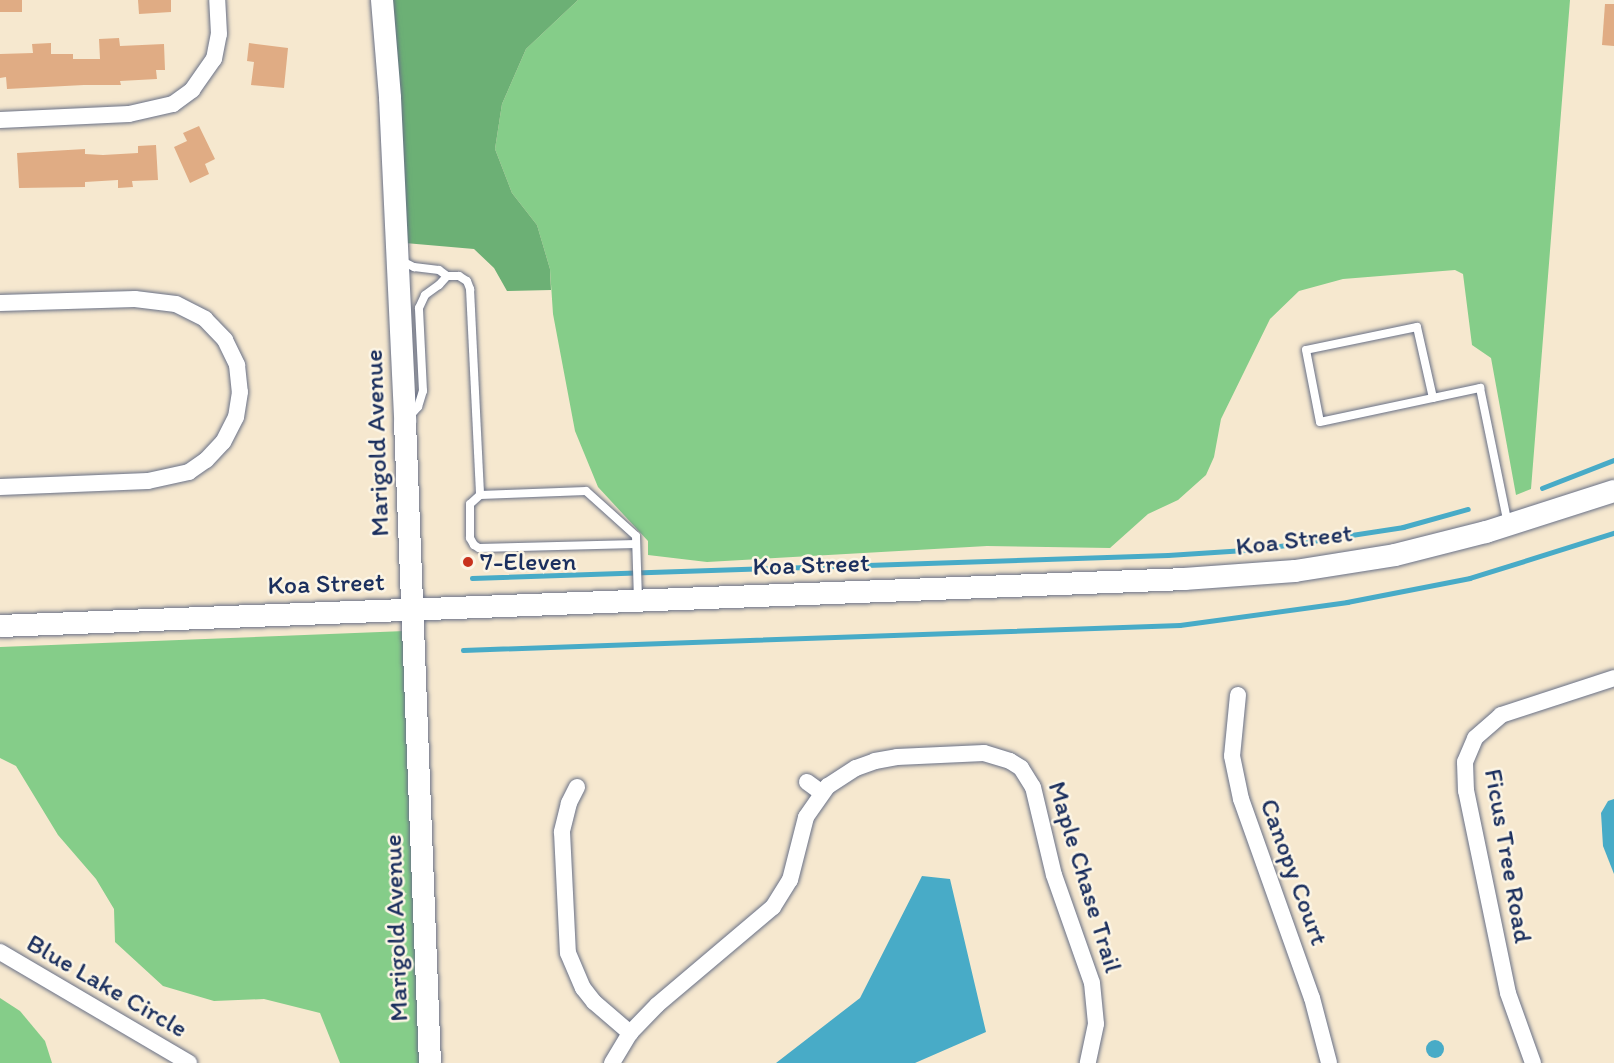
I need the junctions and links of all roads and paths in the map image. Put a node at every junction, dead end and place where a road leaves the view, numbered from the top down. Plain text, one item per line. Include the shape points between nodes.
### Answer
1 (217, 0) edge
2 (382, 0) edge
3 (0, 120) edge
4 (397, 258) junction
5 (447, 276) junction
6 (0, 303) edge
7 (1433, 398) junction
8 (405, 422) junction
9 (0, 487) edge
10 (1614, 490) edge
11 (480, 495) junction
12 (1509, 525) junction
13 (636, 544) junction
14 (638, 600) junction
15 (412, 609) junction
16 (0, 626) edge
17 (1614, 678) edge
18 (1238, 695) dead end
19 (807, 782) dead end
20 (577, 787) dead end
21 (821, 792) junction
22 (0, 952) edge
23 (630, 1033) junction
24 (189, 1063) edge
25 (430, 1063) edge
26 (612, 1063) edge
27 (1088, 1063) edge
28 (1329, 1063) edge
29 (1533, 1063) edge

1 - 3 street via 219,34 214,59 197,85 173,104 129,114
2 - 4 main road, Marigold Avenue
4 - 5 lane
4 - 8 main road, Marigold Avenue
5 - 8 lane via 425,295 419,308 423,391 418,407
5 - 11 lane via 459,276 470,290
6 - 9 street via 135,299 176,304 205,319 225,340 237,365 240,392 236,417 224,442 189,472 148,481
7 - 7 lane via 1320,422 1306,350 1417,327
7 - 12 lane via 1480,388
8 - 15 main road, Marigold Avenue
10 - 12 main road, Koa Street
11 - 13 lane via 586,491 636,536
11 - 13 lane via 470,504 470,538 479,548
12 - 14 main road, Koa Street via 1395,555 1296,571 1184,579
13 - 14 lane
14 - 15 main road, Koa Street
15 - 16 main road, Koa Street
15 - 25 main road, Marigold Avenue
17 - 29 street, Ficus Tree Road via 1501,715 1475,738 1466,762 1466,791 1508,993
18 - 28 street, Canopy Court via 1232,756 1240,799 1312,998
19 - 21 street
20 - 23 street via 562,832 568,953 583,988
21 - 23 street, Maple Chase Trail via 806,817 790,880 773,907 679,985
21 - 27 street, Maple Chase Trail via 856,768 897,757 984,753 998,755 1021,768 1033,787 1054,875 1092,983 1096,1024
22 - 24 street, Blue Lake Circle
23 - 26 street, Maple Chase Trail

